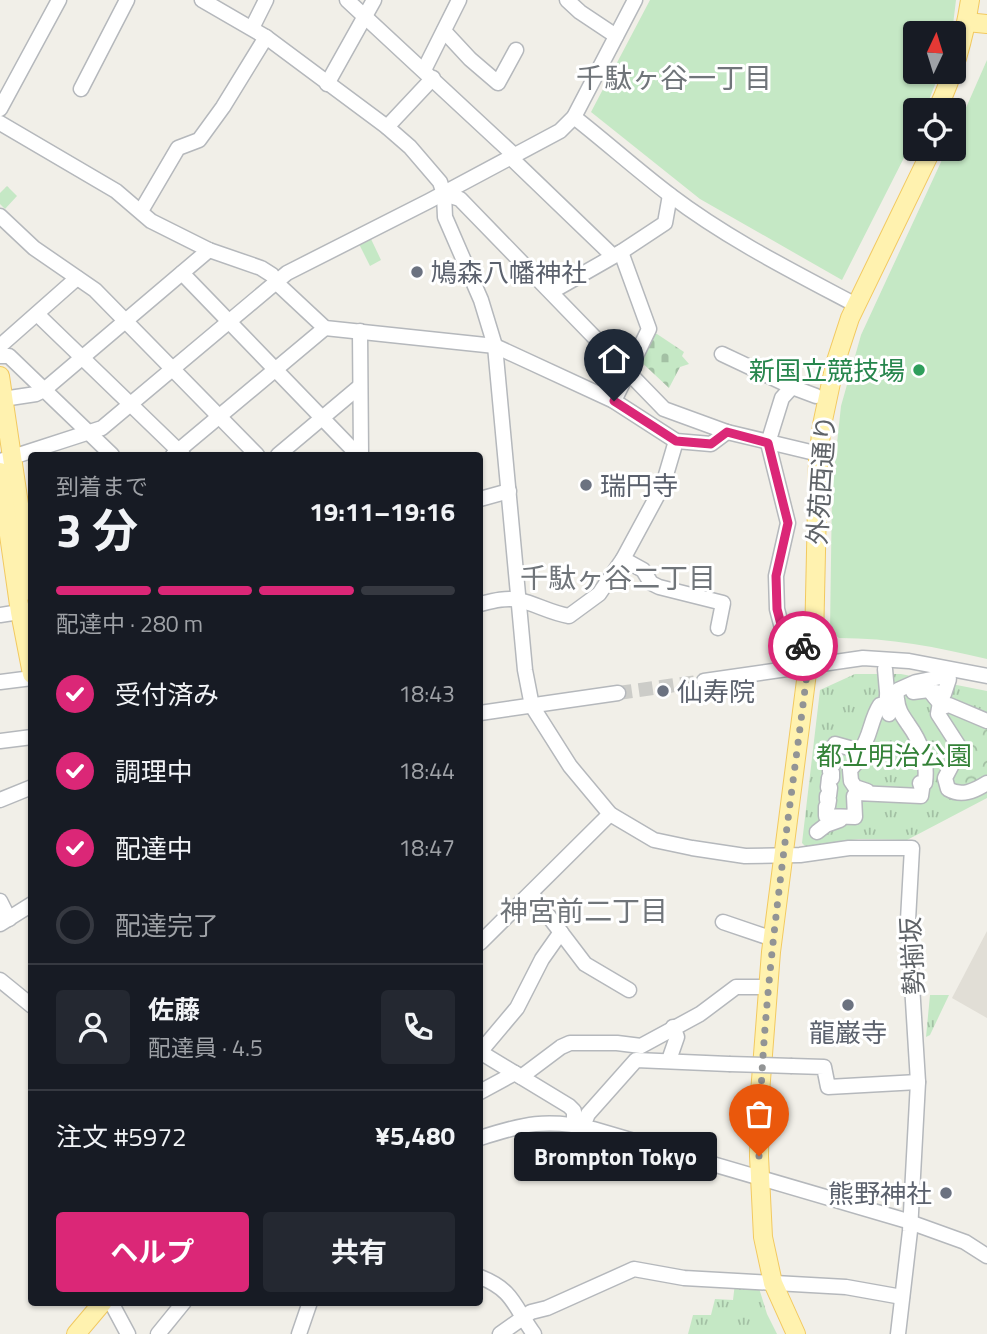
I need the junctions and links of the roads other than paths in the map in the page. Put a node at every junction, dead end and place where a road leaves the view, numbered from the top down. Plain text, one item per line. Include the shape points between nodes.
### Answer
1 (59, 0) edge
2 (127, 0) edge
3 (202, 0) edge
4 (266, 0) edge
5 (347, 0) edge
6 (374, 0) edge
7 (459, 0) edge
8 (567, 0) edge
9 (635, 0) edge
10 (970, 0) edge
11 (981, 0) edge
12 (365, 19) junction
13 (977, 23) edge
14 (252, 28) junction
15 (444, 31) junction
16 (615, 36) junction
17 (266, 37) junction
18 (516, 51) dead end
19 (428, 74) junction
20 (327, 83) junction
21 (81, 89) dead end
22 (942, 98) edge
23 (956, 98) edge
24 (0, 109) edge
25 (573, 117) junction
26 (0, 123) edge
27 (387, 127) junction
28 (512, 156) junction
29 (914, 161) edge
30 (926, 161) edge
31 (444, 194) junction
32 (670, 195) junction
33 (141, 211) junction
34 (0, 216) edge
35 (209, 250) junction
36 (617, 254) junction
37 (183, 273) junction
38 (77, 278) junction
39 (276, 280) junction
40 (551, 292) junction
41 (852, 303) junction
42 (37, 314) junction
43 (229, 321) junction
44 (125, 322) junction
45 (325, 328) junction
46 (360, 331) junction
47 (0, 346) edge
48 (495, 346) junction
49 (722, 354) dead end
50 (0, 356) edge
51 (82, 358) junction
52 (172, 370) junction
53 (275, 370) junction
54 (628, 373) junction
55 (0, 376) edge
56 (359, 387) junction
57 (792, 387) junction
58 (44, 390) junction
59 (816, 396) junction
60 (3, 399) junction
61 (614, 401) junction
62 (131, 404) junction
63 (219, 417) junction
64 (321, 418) junction
65 (727, 432) junction
66 (90, 434) junction
67 (676, 441) junction
68 (768, 443) junction
69 (37, 452) edge
70 (109, 452) edge
71 (177, 452) edge
72 (179, 452) edge
73 (254, 452) edge
74 (281, 452) edge
75 (357, 452) edge
76 (360, 452) edge
77 (813, 453) junction
78 (28, 455) edge
79 (4, 463) edge
80 (509, 491) junction
81 (483, 498) edge
82 (15, 520) edge
83 (622, 559) junction
84 (28, 575) edge
85 (519, 599) junction
86 (483, 603) edge
87 (26, 611) edge
88 (0, 615) edge
89 (718, 628) dead end
90 (802, 632) junction
91 (28, 633) edge
92 (808, 665) junction
93 (885, 669) dead end
94 (987, 676) edge
95 (28, 677) edge
96 (704, 681) tunnel mouth
97 (0, 682) edge
98 (618, 693) tunnel mouth
99 (892, 697) junction
100 (936, 704) junction
101 (531, 706) junction
102 (483, 713) edge
103 (902, 717) junction
104 (987, 721) edge
105 (28, 738) edge
106 (0, 741) edge
107 (847, 748) dead end
108 (857, 760) junction
109 (987, 783) edge
110 (855, 787) junction
111 (28, 789) edge
112 (0, 800) edge
113 (610, 814) junction
114 (850, 817) junction
115 (817, 832) dead end
116 (784, 854) junction
117 (531, 893) junction
118 (0, 901) edge
119 (28, 907) edge
120 (4, 922) edge
121 (723, 922) dead end
122 (561, 932) junction
123 (773, 939) junction
124 (483, 940) edge
125 (0, 979) edge
126 (768, 987) junction
127 (629, 990) dead end
128 (28, 1003) edge
129 (673, 1027) junction
130 (483, 1048) edge
131 (483, 1054) edge
132 (669, 1060) junction
133 (518, 1075) junction
134 (918, 1082) junction
135 (483, 1091) edge
136 (579, 1126) junction
137 (483, 1137) edge
138 (760, 1179) junction
139 (911, 1223) junction
140 (987, 1256) edge
141 (483, 1279) edge
142 (774, 1283) junction
143 (902, 1297) junction
144 (85, 1306) edge
145 (100, 1306) edge
146 (113, 1306) edge
147 (181, 1306) edge
148 (309, 1306) edge
149 (522, 1318) junction
150 (63, 1334) edge
151 (76, 1334) edge
152 (128, 1334) edge
153 (158, 1334) edge
154 (299, 1334) edge
155 (500, 1334) edge
156 (534, 1334) edge
157 (796, 1334) edge
158 (898, 1334) edge

1 - 24 street
2 - 21 street
3 - 14 street
4 - 14 street
5 - 12 street
6 - 12 street
7 - 15 street
8 - 16 street
9 - 16 street
10 - 13 main road
11 - 13 main road
12 - 19 street
12 - 20 street
13 - 22 main road
13 - 23 main road via 968,68
14 - 17 street
15 - 18 street via 498,83
15 - 19 street
16 - 25 street
17 - 20 street
17 - 33 street via 199,140 178,148
19 - 27 street
19 - 28 street
20 - 27 street
25 - 28 street via 560,131
25 - 32 street
26 - 33 street via 116,191
27 - 31 street via 440,182
28 - 31 street
28 - 36 street
29 - 41 main road, 外苑西通り
30 - 41 main road, 外苑西通り
31 - 39 street
31 - 40 street via 460,199
31 - 48 street via 445,217 481,300
32 - 36 street via 665,223
32 - 41 street via 768,259
33 - 35 street via 151,221
34 - 38 street via 34,248
35 - 37 street
35 - 39 street via 261,268
36 - 40 street
36 - 54 street via 649,329
37 - 43 street
37 - 44 street
38 - 42 street
38 - 44 street
39 - 43 street
39 - 45 street
40 - 54 street
41 - 59 main road, 外苑西通り via 825,355
41 - 77 main road, 外苑西通り
42 - 47 street
42 - 51 street
43 - 52 street
43 - 53 street
44 - 51 street
44 - 52 street
45 - 46 street
45 - 53 street
46 - 48 street
46 - 56 street
48 - 61 street
48 - 80 street
49 - 57 street
50 - 58 street via 9,356
51 - 58 street
51 - 62 street
52 - 62 street
52 - 63 street
53 - 63 street
53 - 64 street
54 - 61 street
54 - 65 street via 664,409
55 - 60 main road
56 - 64 street
56 - 76 street
57 - 59 street
57 - 68 street via 782,398
58 - 60 street
58 - 66 street
59 - 77 main road, 外苑西通り
60 - 79 main road
61 - 67 street
62 - 66 street
62 - 71 street
63 - 72 street
63 - 73 street
64 - 74 street
64 - 75 street
65 - 67 street via 711,444
65 - 68 street
66 - 69 street
66 - 70 street
67 - 83 street via 663,485
68 - 77 street
68 - 90 street via 788,523 776,576 777,609 782,628
77 - 90 main road, 外苑西通り
77 - 92 main road, 外苑西通り via 814,643
78 - 79 street
79 - 82 main road
80 - 81 street
80 - 85 street
82 - 84 main road
82 - 87 main road
83 - 85 street via 599,594 569,616
83 - 89 street via 643,570 659,587 723,603
85 - 86 street
85 - 101 street
87 - 88 street
87 - 91 main road
90 - 92 main road, 外苑西通り
92 - 94 street via 891,659
92 - 96 street
92 - 116 main road, 外苑西通り
93 - 99 street
95 - 97 street
98 - 101 street
99 - 100 street via 907,686 945,678 944,694 936,692
99 - 103 street
99 - 114 street via 887,696 886,704 876,711 860,751 833,747 825,814
100 - 103 street via 929,690 919,689 905,695
100 - 104 street via 951,705
100 - 109 street via 958,745 945,778 948,789 966,793
101 - 102 street
101 - 113 street via 570,766
103 - 108 street via 885,713 877,719 867,752
103 - 110 street via 922,760 915,785 877,791
103 - 114 street via 924,751 927,769 925,783 920,783 921,796 857,793 855,817
105 - 106 street
107 - 108 street
108 - 110 street via 850,769
110 - 114 street
111 - 112 street
113 - 116 street via 663,842 745,856
113 - 117 street
114 - 115 street
116 - 123 main road, 外苑西通り
116 - 134 street, 勢揃坂 via 912,848 908,920
117 - 122 street
117 - 124 street
118 - 120 street
119 - 120 street
121 - 123 street
122 - 127 street via 585,964
122 - 130 street via 517,1008
123 - 126 main road, 外苑西通り
125 - 128 street
126 - 129 street via 736,987
126 - 138 main road, 外苑西通り via 760,1093
129 - 132 street via 677,1037
129 - 133 street via 641,1046 570,1043
131 - 133 street
132 - 134 street, bridge via 824,1067 828,1087
132 - 136 street via 636,1060
133 - 135 street
133 - 136 street via 574,1111
134 - 139 street, 勢揃坂
136 - 137 street via 538,1122
136 - 138 street
138 - 139 street
138 - 142 main road, 外苑西通り via 763,1237
139 - 140 street via 965,1242
139 - 143 street, 勢揃坂
141 - 149 street via 511,1295
142 - 143 street via 846,1287
142 - 149 street via 684,1278 634,1269
142 - 157 main road, 外苑西通り
143 - 158 street, 勢揃坂
144 - 150 main road
145 - 151 main road
146 - 152 street
147 - 153 street
148 - 154 street
149 - 155 street
149 - 156 street

